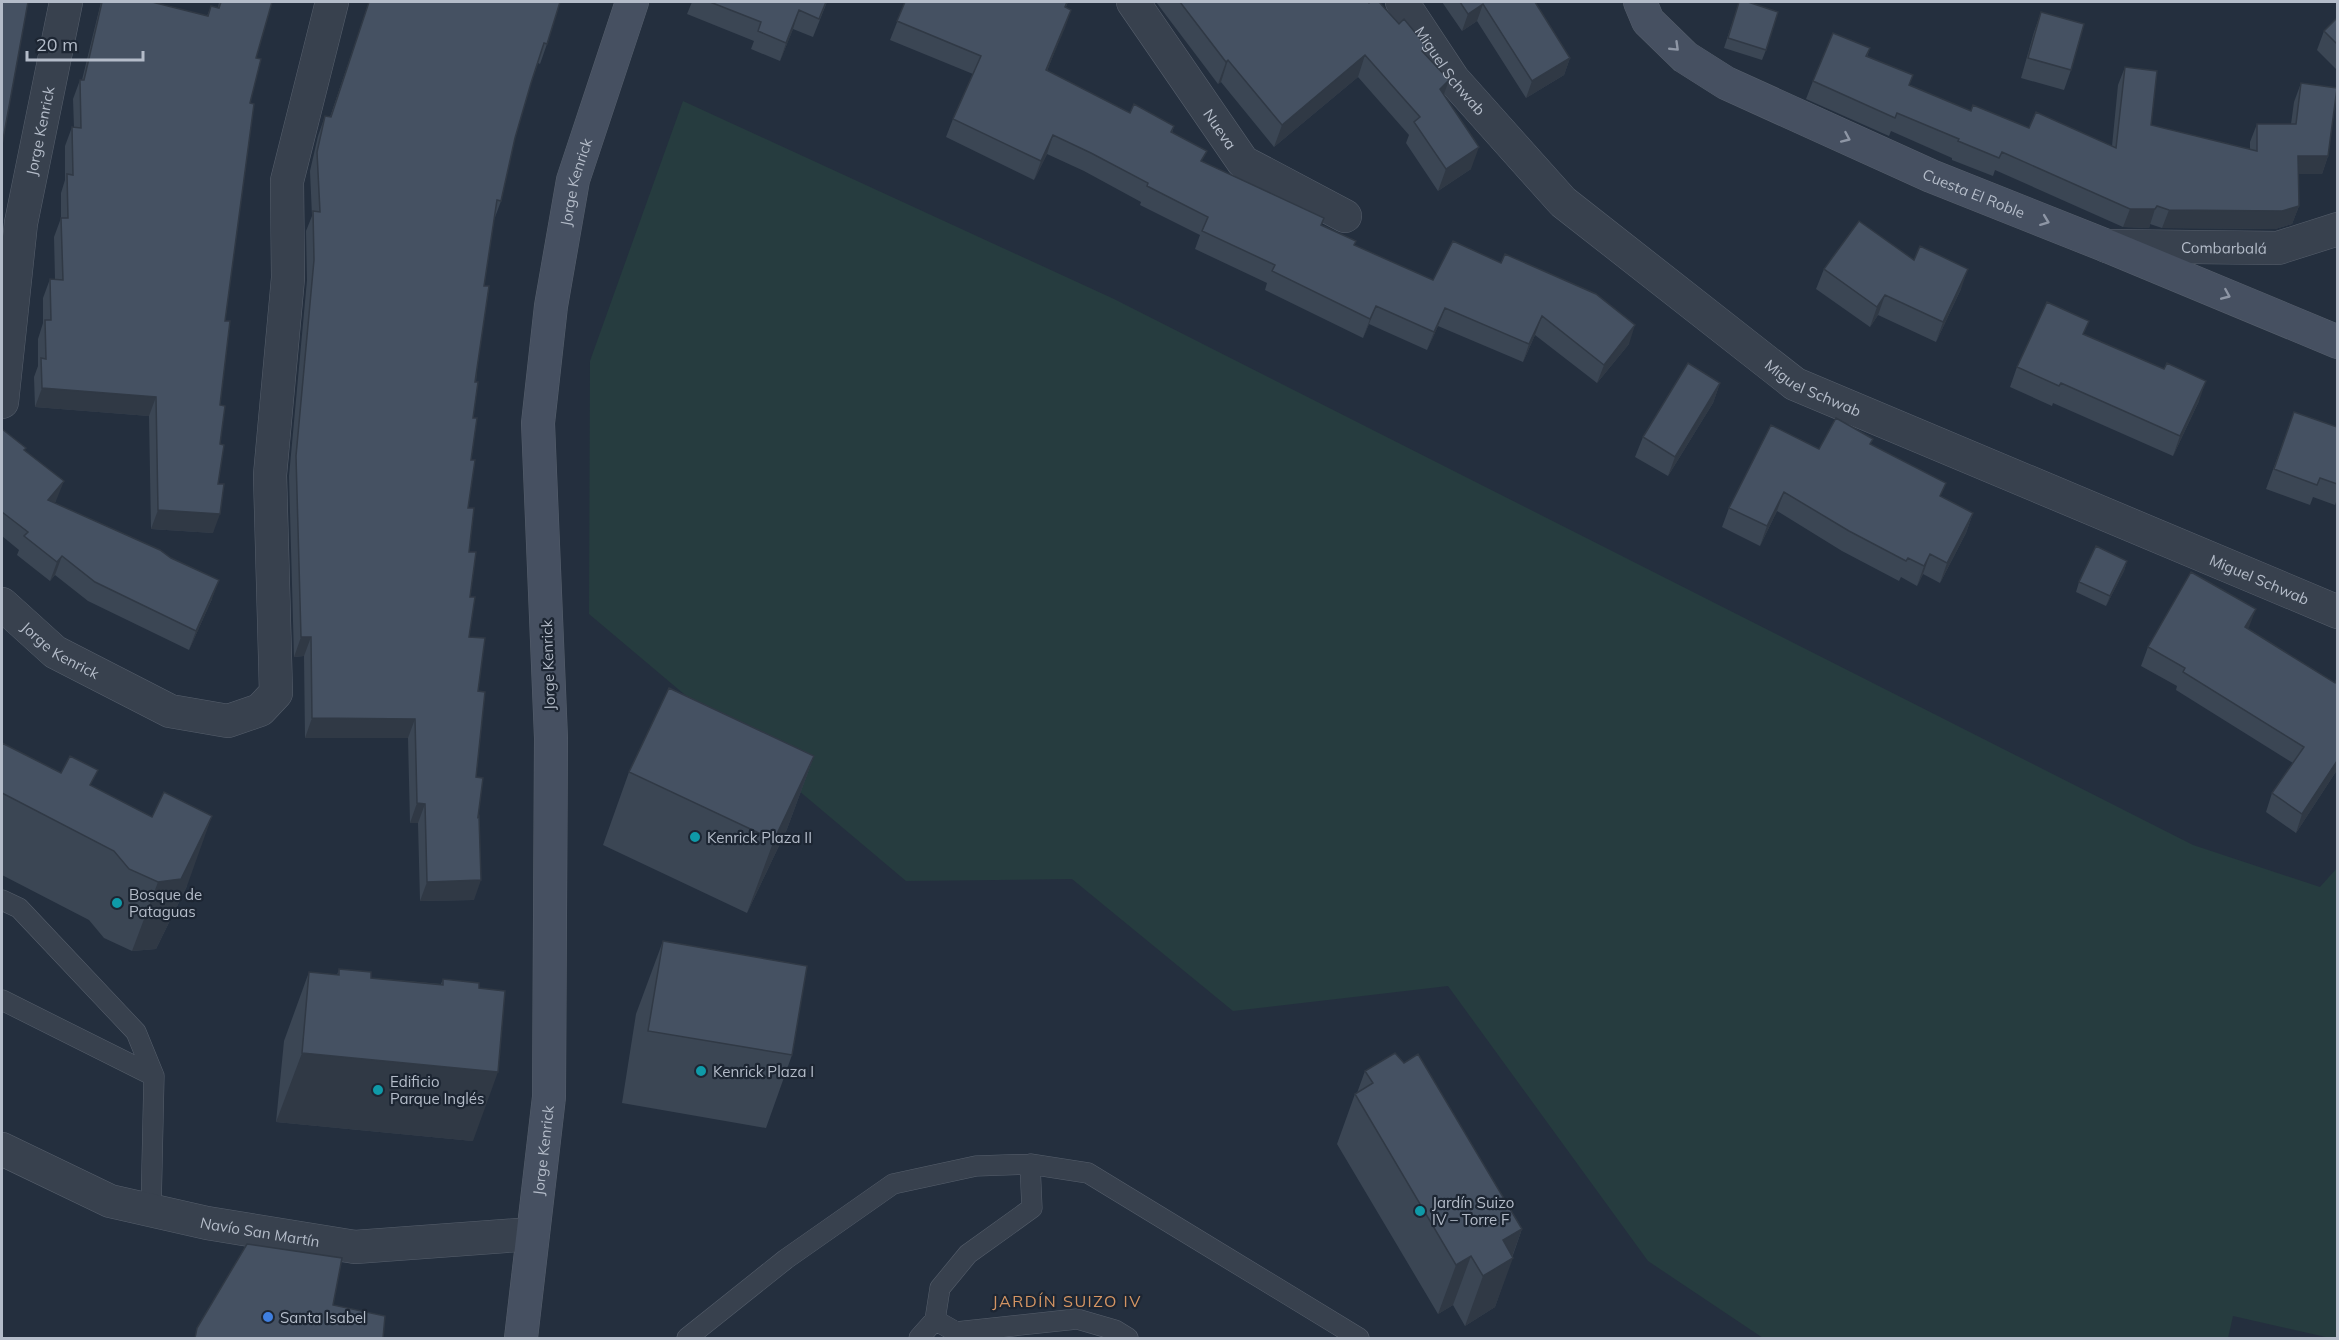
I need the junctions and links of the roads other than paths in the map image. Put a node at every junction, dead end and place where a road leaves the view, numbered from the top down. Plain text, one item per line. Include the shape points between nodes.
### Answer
1 (66, 2) edge
2 (332, 2) edge
3 (632, 2) edge
4 (1133, 2) edge
5 (1402, 2) edge
6 (1640, 2) edge
7 (1345, 216) dead end
8 (11, 222) edge
9 (2337, 229) edge
10 (2107, 246) junction
11 (2337, 342) edge
12 (2, 402) edge
13 (2, 604) edge
14 (2337, 612) edge
15 (2, 900) edge
16 (2, 1000) edge
17 (154, 1076) junction
18 (2, 1149) edge
19 (1030, 1164) junction
20 (151, 1210) junction
21 (532, 1234) junction
22 (935, 1320) junction
23 (521, 1338) edge
24 (687, 1338) edge
25 (919, 1338) edge
26 (1128, 1338) edge
27 (1359, 1338) edge

1 - 8 street, Jorge Kenrick
2 - 13 street, Jorge Kenrick via 287,181 288,278 270,475 276,693 260,710 228,721 170,711 55,652
3 - 21 main road, Jorge Kenrick via 573,180 551,306 538,423 551,738 550,969 549,1097
4 - 7 street, Nueva via 1243,162
5 - 14 street, Miguel Schwab via 1453,79 1563,202 1795,384
6 -> 10 main road, Cuesta El Roble via 1648,21 1678,50 1726,83 1931,176
8 - 12 street, Jorge Kenrick
9 - 10 street, Combarbalá via 2278,248
10 -> 11 main road, Cuesta El Roble
15 - 17 lane via 19,908 136,1032
16 - 17 lane
17 - 20 lane
18 - 20 street, Navío San Martín via 110,1201
19 - 22 lane via 1032,1208 968,1254 940,1288
19 - 24 lane via 976,1167 892,1184 786,1258
19 - 27 lane via 1088,1173
20 - 21 street, Navío San Martín via 355,1247
21 - 23 main road, Jorge Kenrick
22 - 25 lane
22 - 26 lane via 956,1332 1077,1319

